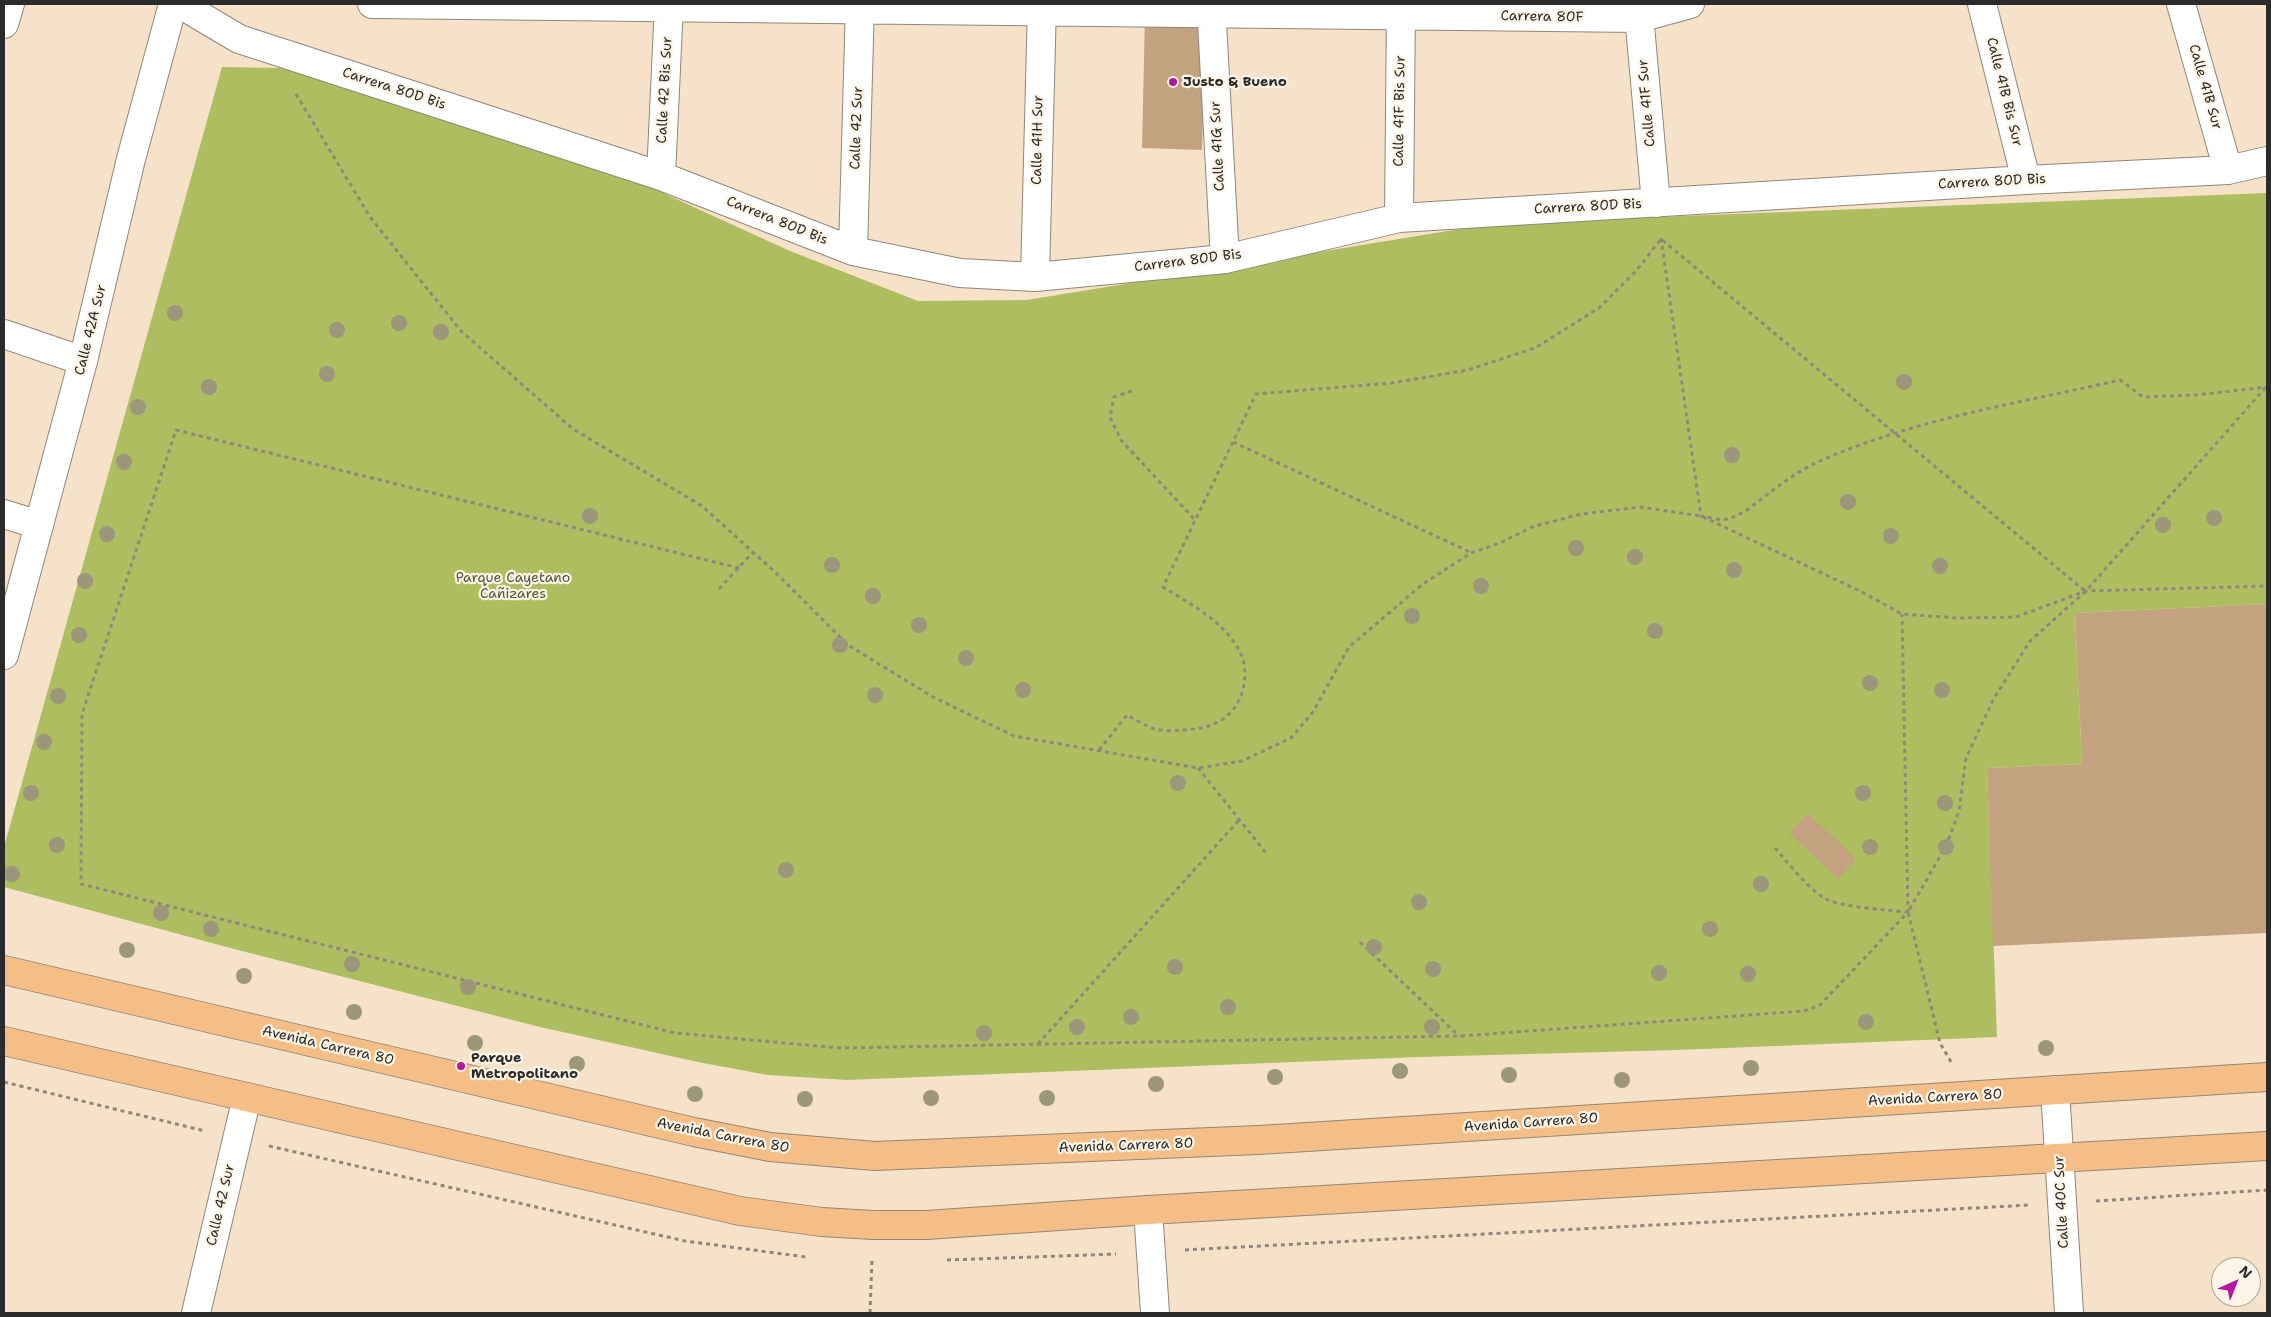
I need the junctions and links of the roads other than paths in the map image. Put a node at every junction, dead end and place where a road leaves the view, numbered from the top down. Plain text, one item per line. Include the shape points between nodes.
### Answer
1 (10, 4) edge
2 (173, 4) edge
3 (180, 4) edge
4 (372, 4) edge
5 (483, 4) edge
6 (1690, 4) edge
7 (1982, 4) edge
8 (2181, 4) edge
9 (669, 5) edge
10 (860, 6) edge
11 (1041, 8) edge
12 (1211, 8) edge
13 (1401, 10) edge
14 (1638, 11) edge
15 (4, 24) edge
16 (2267, 161) edge
17 (2228, 170) junction
18 (662, 176) junction
19 (2026, 180) junction
20 (1656, 203) junction
21 (1399, 218) junction
22 (853, 252) junction
23 (1225, 259) junction
24 (1035, 277) junction
25 (4, 334) edge
26 (83, 361) junction
27 (4, 514) edge
28 (39, 525) junction
29 (4, 655) edge
30 (4, 970) edge
31 (4, 1041) edge
32 (2267, 1077) edge
33 (2055, 1090) junction
34 (248, 1098) junction
35 (2267, 1146) edge
36 (2060, 1158) junction
37 (1148, 1210) junction
38 (196, 1313) edge
39 (1155, 1313) edge
40 (2069, 1313) edge

1 - 15 street
2 - 26 street, Calle 42A Sur via 131,159
3 - 18 street, Carrera 80D Bis via 240,38
4 - 5 street, Carrera 80F
5 - 9 street, Carrera 80F
6 - 14 street, Carrera 80F
7 - 19 street, Calle 41B Bis Sur
8 - 17 street, Calle 41B Sur
9 - 10 street, Carrera 80F
9 - 18 street, Calle 42 Bis Sur
10 - 11 street, Carrera 80F
10 - 22 street, Calle 42 Sur
11 - 12 street, Carrera 80F
11 - 24 street, Calle 41H Sur
12 - 13 street, Carrera 80F
12 - 23 street, Calle 41G Sur
13 - 14 street, Carrera 80F
13 - 21 street, Calle 41F Bis Sur
14 - 20 street, Calle 41F Sur
16 - 17 street, Carrera 80D Bis
17 - 19 street, Carrera 80D Bis
18 - 22 street, Carrera 80D Bis
19 - 20 street, Carrera 80D Bis
20 - 21 street, Carrera 80D Bis
21 - 23 street, Carrera 80D Bis
22 - 24 street, Carrera 80D Bis via 960,273
23 - 24 street, Carrera 80D Bis
25 - 26 street
26 - 28 street, Calle 42A Sur
27 - 28 street
28 - 29 street, Calle 42A Sur
30 - 33 main road, Avenida Carrera 80 via 694,1132 770,1147 875,1156 1259,1140
31 - 34 main road
32 - 33 main road, Avenida Carrera 80
33 - 36 street, Calle 40C Sur
34 - 37 main road via 740,1211 822,1222 926,1225
34 - 38 street, Calle 42 Sur
35 - 36 main road
36 - 37 main road
36 - 40 street, Calle 40C Sur
37 - 39 street

